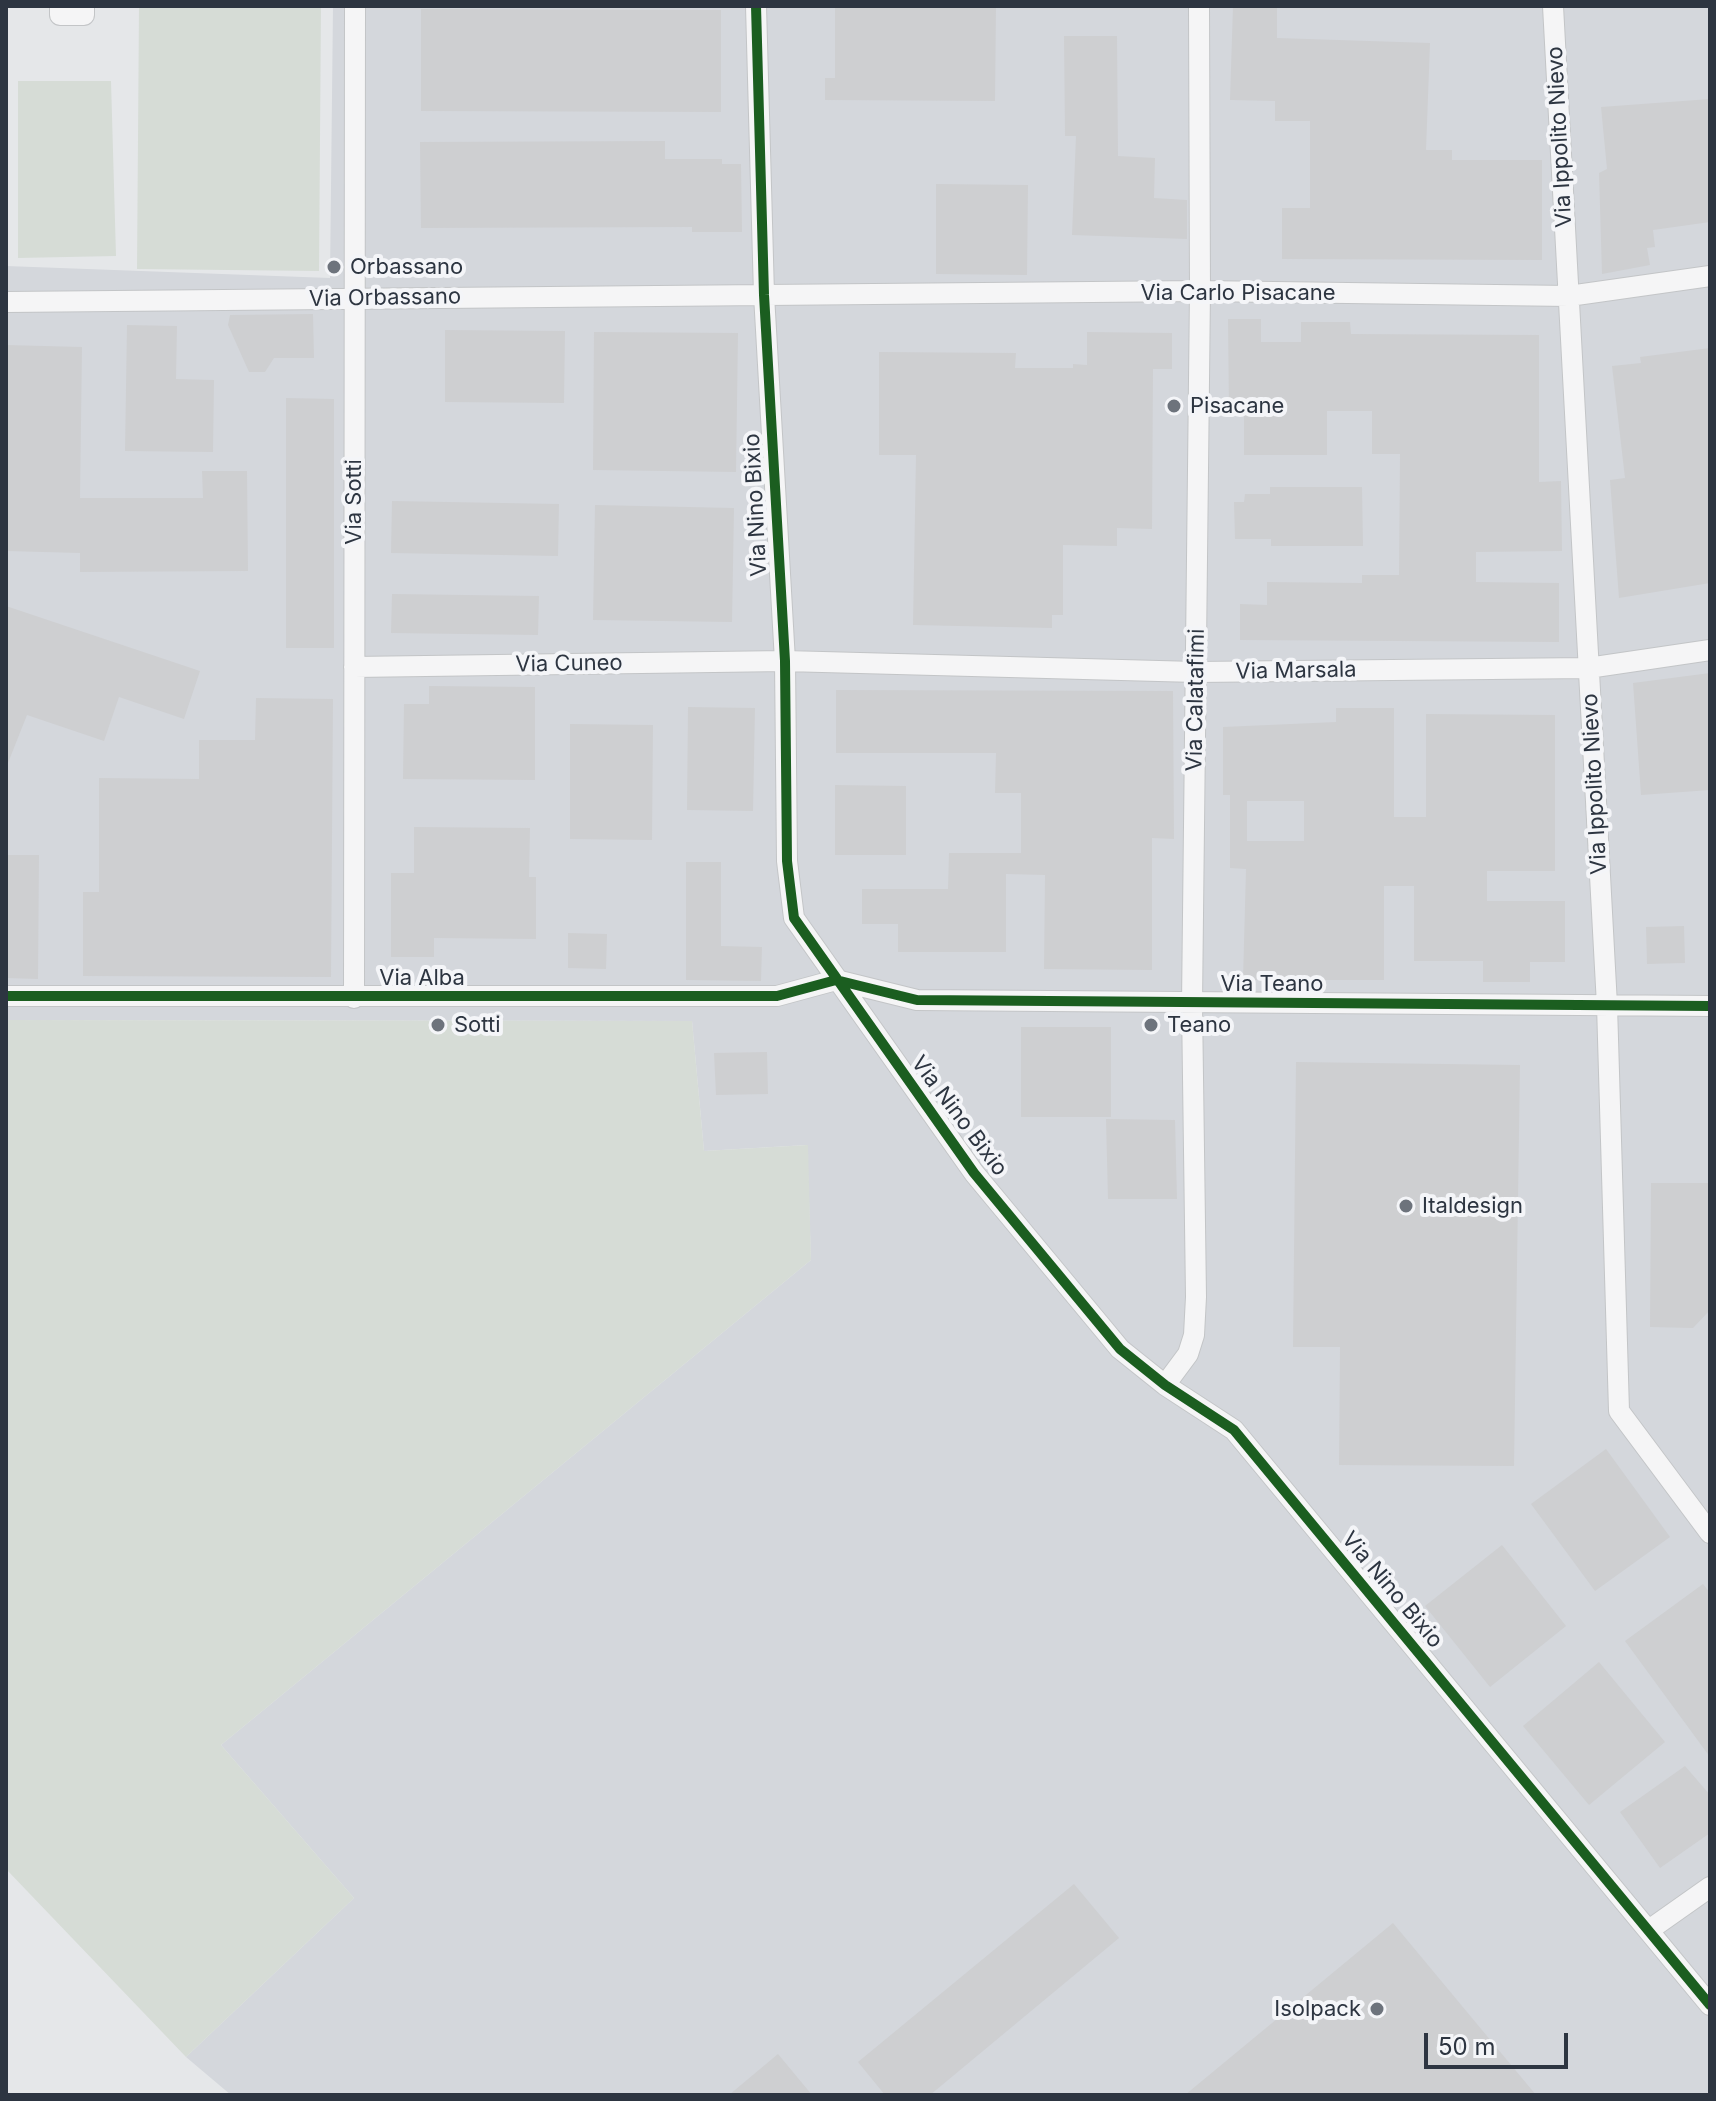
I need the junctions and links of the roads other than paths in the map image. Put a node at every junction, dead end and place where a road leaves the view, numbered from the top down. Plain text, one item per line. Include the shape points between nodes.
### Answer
1 (60, 6) edge
2 (84, 6) edge
3 (355, 6) edge
4 (756, 6) edge
5 (1199, 6) edge
6 (1553, 6) edge
7 (1710, 276) edge
8 (1200, 291) junction
9 (764, 295) junction
10 (1569, 296) junction
11 (354, 299) junction
12 (6, 302) edge
13 (1710, 650) edge
14 (785, 661) junction
15 (354, 667) junction
16 (1588, 668) junction
17 (1196, 672) junction
18 (836, 980) junction
19 (6, 996) edge
20 (354, 998) junction
21 (1192, 1004) junction
22 (1607, 1005) junction
23 (1710, 1006) edge
24 (1165, 1385) junction
25 (1710, 1533) edge
26 (1710, 1887) edge
27 (1649, 1930) junction
28 (1710, 2005) edge

1 - 2 street via 60,15 84,15
3 - 11 street, Via Sotti
4 - 9 street, Via Nino Bixio
5 - 8 street, Via Calatafimi
6 - 10 street, Via Ippolito Nievo
7 - 10 street, Via Carlo Pisacane
8 - 9 street, Via Carlo Pisacane
8 - 10 street, Via Carlo Pisacane
8 - 17 street, Via Calatafimi
9 - 11 street, Via Orbassano
9 - 14 street, Via Nino Bixio
10 - 16 street, Via Ippolito Nievo
11 - 12 street, Via Orbassano
11 - 15 street, Via Sotti
13 - 16 street, Via Marsala
14 - 15 street, Via Cuneo
14 - 17 street, Via Marsala
14 - 18 street, Via Nino Bixio via 787,861 794,918
15 - 20 street, Via Sotti
16 - 17 street, Via Marsala
16 - 22 street, Via Ippolito Nievo
17 - 21 street, Via Calatafimi
18 - 20 street, Via Alba via 777,996
18 - 21 street, Via Teano via 917,1000
18 - 24 street, Via Nino Bixio via 974,1173 1120,1349
19 - 20 street, Via Alba
21 - 22 street, Via Teano
21 - 24 street, Via Calatafimi via 1195,1310 1188,1354
22 - 23 street, Via Teano
22 - 25 street, Via Ippolito Nievo via 1619,1411
24 - 27 street, Via Nino Bixio via 1234,1430
26 - 27 street
27 - 28 street, Via Nino Bixio

